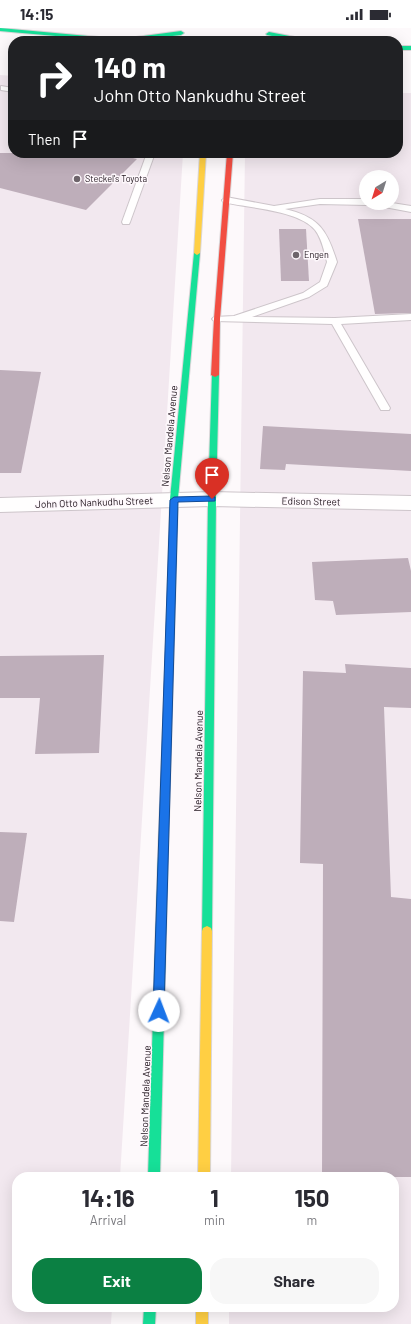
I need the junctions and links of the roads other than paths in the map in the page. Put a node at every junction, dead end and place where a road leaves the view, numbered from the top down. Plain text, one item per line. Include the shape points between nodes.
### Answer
1 (189, 28) edge
2 (0, 29) edge
3 (80, 36) edge
4 (179, 36) edge
5 (4, 88) dead end
6 (8, 89) edge
7 (149, 158) edge
8 (203, 158) edge
9 (230, 158) edge
10 (226, 200) junction
11 (359, 202) edge
12 (399, 207) edge
13 (274, 209) junction
14 (411, 209) edge
15 (126, 222) dead end
16 (411, 317) edge
17 (217, 319) junction
18 (236, 319) junction
19 (335, 321) junction
20 (385, 408) dead end
21 (212, 499) junction
22 (174, 500) junction
23 (411, 503) edge
24 (0, 505) edge
25 (154, 1172) edge
26 (204, 1172) edge
27 (150, 1312) edge
28 (202, 1312) edge
29 (149, 1324) edge
30 (202, 1324) edge

1 - 4 main road
2 - 3 main road
5 - 6 lane
7 - 15 lane
8 - 22 main road, Nelson Mandela Avenue via 196,270
9 - 10 main road, Nelson Mandela Avenue
10 - 13 lane
10 - 17 main road, Nelson Mandela Avenue
11 - 13 lane via 324,200
12 - 14 lane
13 - 18 lane via 314,224 322,234 332,262 324,284 306,295
16 - 19 lane
17 - 18 lane
17 - 21 main road, Nelson Mandela Avenue
18 - 19 lane
19 - 20 lane
21 - 22 street, John Otto Nankudhu Street
21 - 23 street, Edison Street
21 - 26 main road, Nelson Mandela Avenue
22 - 24 street, John Otto Nankudhu Street
22 - 25 main road, Nelson Mandela Avenue
27 - 29 main road
28 - 30 main road

